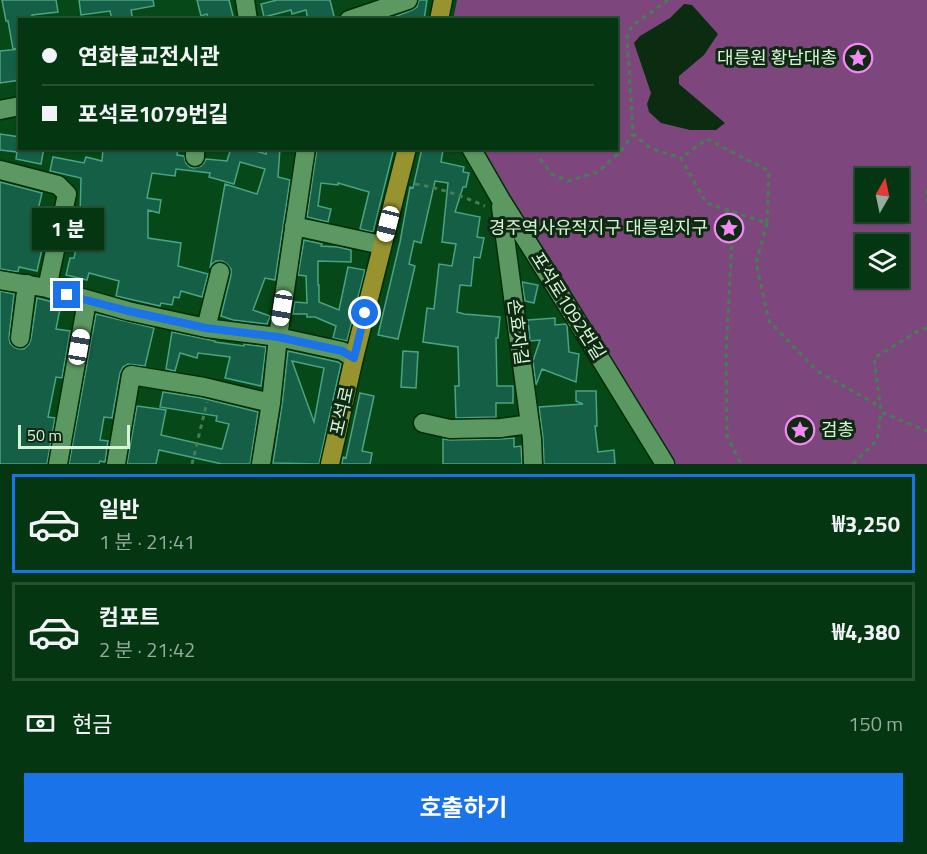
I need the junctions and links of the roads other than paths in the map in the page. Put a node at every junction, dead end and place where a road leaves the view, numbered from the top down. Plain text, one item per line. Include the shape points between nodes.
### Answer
1 (245, 0) edge
2 (408, 0) edge
3 (443, 0) edge
4 (248, 18) edge
5 (355, 18) edge
6 (438, 18) edge
7 (18, 106) edge
8 (0, 110) edge
9 (306, 150) edge
10 (406, 150) edge
11 (472, 150) edge
12 (0, 170) edge
13 (502, 207) junction
14 (294, 226) junction
15 (382, 245) junction
16 (220, 272) dead end
17 (0, 280) edge
18 (27, 284) junction
19 (47, 288) junction
20 (87, 301) junction
21 (206, 328) junction
22 (278, 337) junction
23 (20, 338) dead end
24 (354, 358) junction
25 (271, 403) junction
26 (423, 423) dead end
27 (530, 424) junction
28 (58, 464) edge
29 (116, 464) edge
30 (261, 464) edge
31 (330, 464) edge
32 (533, 464) edge
33 (665, 464) edge

1 - 4 street
2 - 5 street
3 - 6 main road
7 - 8 street
9 - 14 street
10 - 15 main road, 포석로
11 - 13 street, 포석로1092번길
12 - 19 street via 58,185 67,194
13 - 27 street, 손효자길
13 - 33 street, 포석로1092번길
14 - 15 street
14 - 22 street
15 - 24 main road, 포석로
16 - 21 street
17 - 18 street
18 - 19 street
18 - 23 street
19 - 20 street
20 - 21 street
20 - 28 street
21 - 22 street
22 - 24 street via 342,351
22 - 25 street
24 - 31 main road, 포석로
25 - 29 street via 131,375
25 - 30 street
26 - 27 street via 450,429
27 - 32 street, 손효자길

